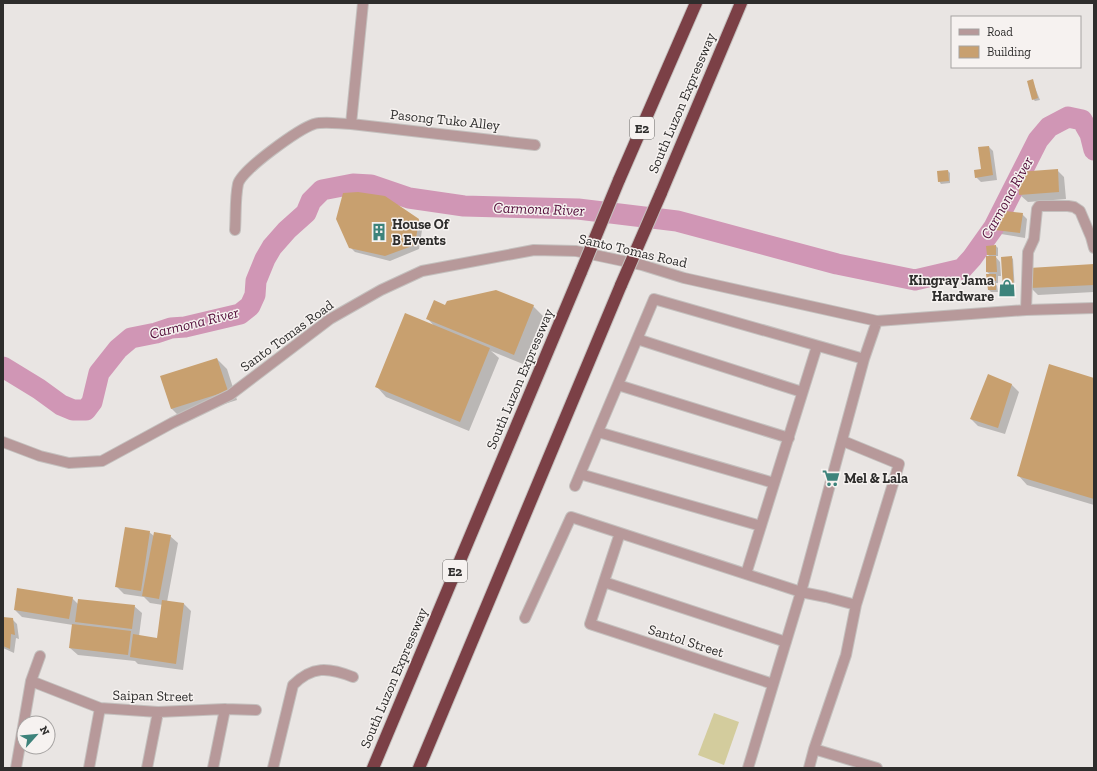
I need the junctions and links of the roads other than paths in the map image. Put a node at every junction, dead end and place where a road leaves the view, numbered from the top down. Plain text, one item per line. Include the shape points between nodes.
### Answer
1 (363, 3) edge
2 (696, 3) edge
3 (741, 3) edge
4 (351, 124) junction
5 (535, 145) dead end
6 (235, 230) dead end
7 (1094, 248) edge
8 (1094, 308) edge
9 (1026, 310) junction
10 (877, 321) junction
11 (637, 339) junction
12 (817, 346) junction
13 (864, 359) junction
14 (618, 385) junction
15 (802, 392) junction
16 (598, 432) junction
17 (789, 438) junction
18 (3, 442) edge
19 (843, 442) junction
20 (580, 474) junction
21 (774, 483) junction
22 (575, 486) dead end
23 (760, 526) junction
24 (620, 533) junction
25 (746, 574) junction
26 (604, 582) junction
27 (801, 592) junction
28 (856, 606) junction
29 (525, 618) dead end
30 (786, 642) junction
31 (40, 656) dead end
32 (353, 677) dead end
33 (31, 681) junction
34 (773, 684) junction
35 (100, 708) junction
36 (224, 709) junction
37 (256, 710) dead end
38 (158, 712) junction
39 (814, 749) junction
40 (16, 768) edge
41 (89, 768) edge
42 (147, 768) edge
43 (213, 768) edge
44 (273, 768) edge
45 (373, 768) edge
46 (419, 768) edge
47 (748, 768) edge
48 (809, 768) edge
49 (877, 768) edge

1 - 4 street
2 - 45 highway, South Luzon Expressway / E2, bridge via 619,180
3 - 46 highway, South Luzon Expressway, bridge
4 - 5 street, Pasong Tuko Alley
4 - 6 street, Pasong Tuko Alley via 310,126 285,140 244,174 238,184
7 - 9 street via 1080,211 1074,207 1039,206 1034,239 1028,252
8 - 9 street, Santo Tomas Road
9 - 10 street, Santo Tomas Road
10 - 13 street
10 - 18 street, Santo Tomas Road via 576,251 534,250 422,271 381,290 330,319 230,395 102,461 69,464
11 - 12 street via 654,299
11 - 14 street
11 - 15 street
12 - 13 street
12 - 15 street
13 - 19 street
14 - 16 street
14 - 17 street
15 - 17 street
16 - 20 street
16 - 21 street
17 - 21 street
19 - 27 street
19 - 28 street via 898,464
20 - 22 street
20 - 23 street
21 - 23 street
23 - 25 street
24 - 25 street
24 - 26 street
24 - 29 street via 572,517
25 - 27 street
26 - 30 street
26 - 34 street, Santol Street via 590,624
27 - 28 street
27 - 30 street
28 - 39 street via 846,655
30 - 34 street
31 - 33 street
32 - 44 street via 339,671 317,669 300,677 293,685
33 - 35 street, Saipan Street
33 - 40 street
34 - 47 street
35 - 38 street, Saipan Street
35 - 41 street
36 - 37 street, Saipan Street
36 - 38 street, Saipan Street
36 - 43 street
38 - 42 street
39 - 48 street
39 - 49 street

